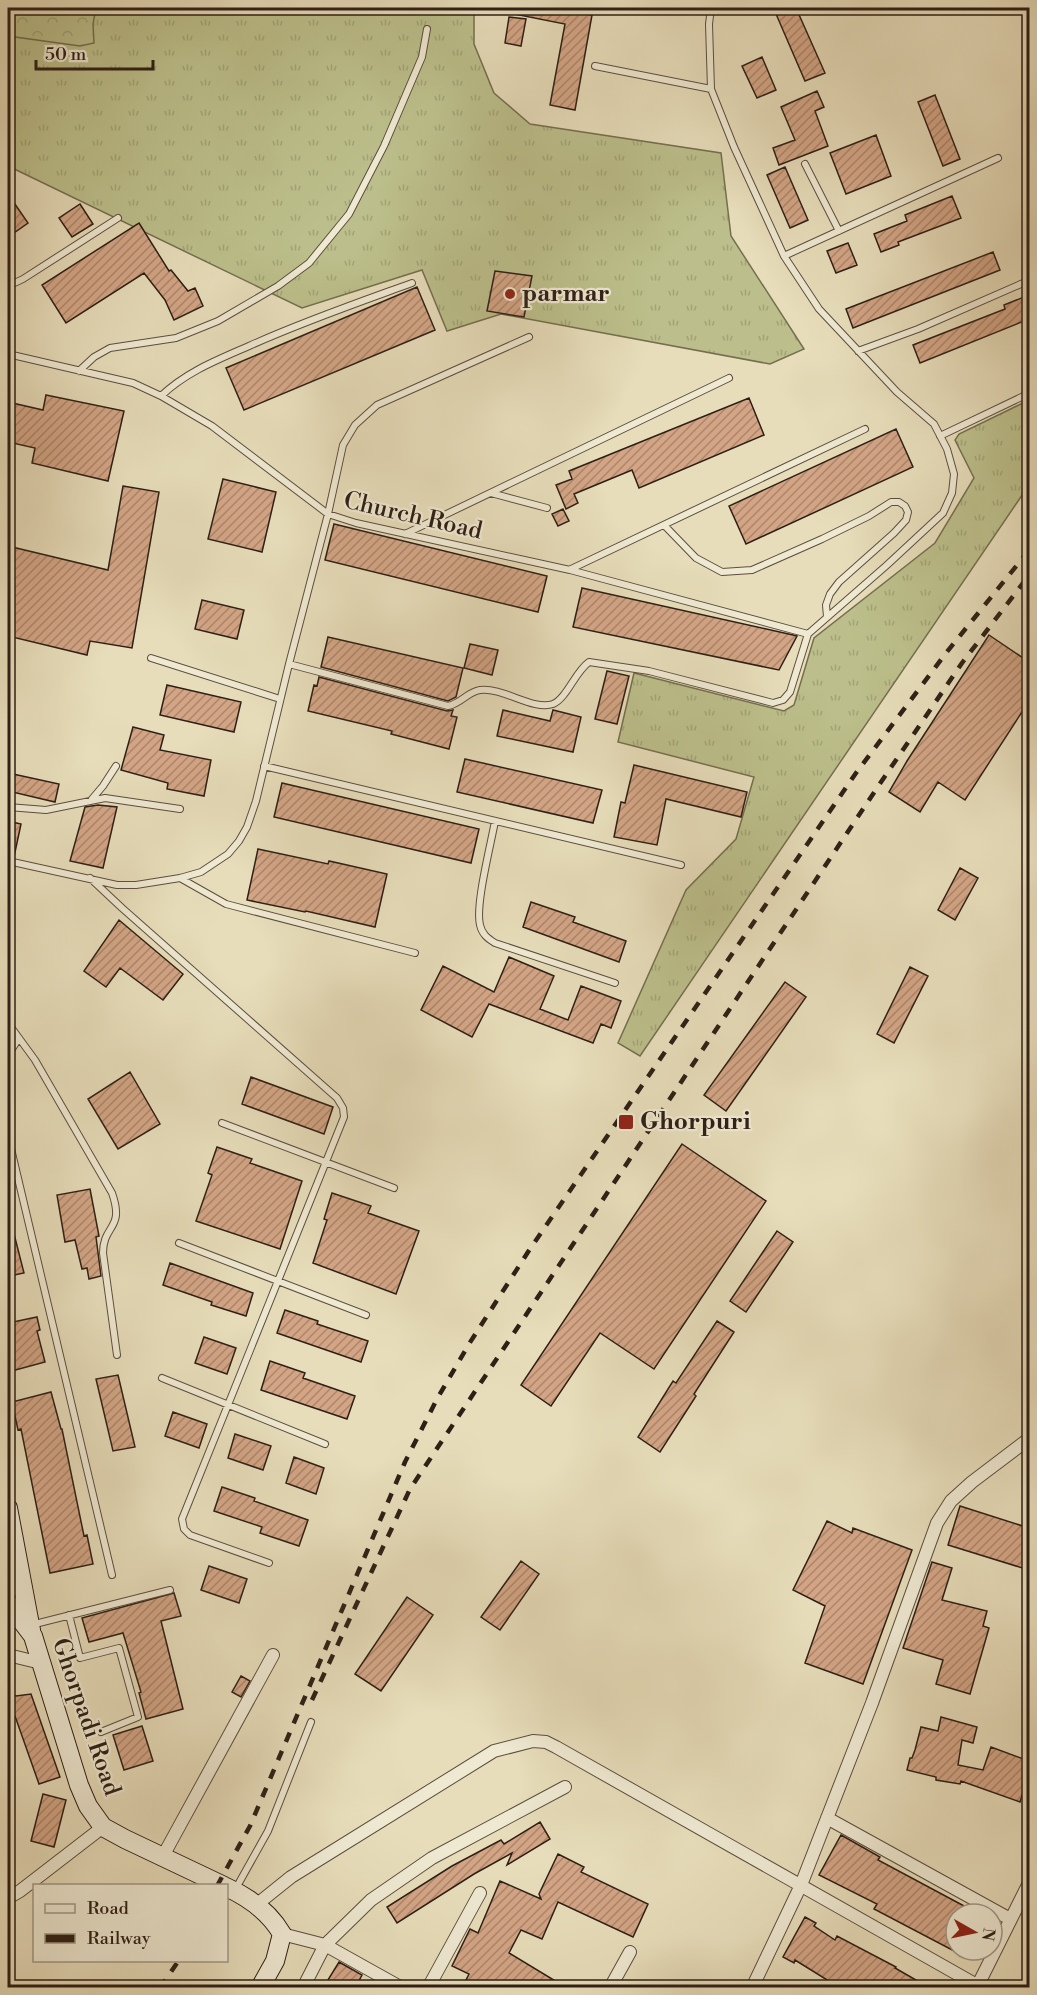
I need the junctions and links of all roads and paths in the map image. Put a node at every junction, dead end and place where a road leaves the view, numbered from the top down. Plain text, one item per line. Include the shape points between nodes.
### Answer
1 (711, 8) edge
2 (427, 29) dead end
3 (595, 66) dead end
4 (711, 90) junction
5 (998, 158) dead end
6 (805, 164) dead end
7 (118, 218) dead end
8 (839, 231) junction
9 (784, 256) junction
10 (1029, 280) edge
11 (412, 283) dead end
12 (8, 286) edge
13 (529, 337) dead end
14 (858, 351) junction
15 (8, 354) edge
16 (80, 371) junction
17 (729, 378) dead end
18 (1029, 393) edge
19 (161, 396) junction
20 (865, 429) dead end
21 (940, 436) junction
22 (490, 493) junction
23 (547, 507) dead end
24 (328, 514) junction
25 (664, 525) junction
26 (405, 534) junction
27 (570, 570) junction
28 (827, 617) junction
29 (808, 634) junction
30 (151, 658) dead end
31 (289, 664) junction
32 (280, 699) junction
33 (8, 710) edge
34 (116, 766) dead end
35 (264, 766) junction
36 (8, 773) edge
37 (91, 800) junction
38 (8, 807) edge
39 (180, 809) dead end
40 (495, 821) junction
41 (8, 861) edge
42 (681, 865) dead end
43 (90, 878) junction
44 (180, 878) junction
45 (415, 953) dead end
46 (615, 983) dead end
47 (8, 1023) edge
48 (19, 1038) junction
49 (8, 1055) edge
50 (222, 1123) dead end
51 (8, 1136) edge
52 (326, 1162) junction
53 (394, 1188) dead end
54 (179, 1243) dead end
55 (279, 1281) junction
56 (366, 1315) dead end
57 (117, 1354) dead end
58 (162, 1377) dead end
59 (229, 1405) junction
60 (1029, 1438) edge
61 (325, 1444) dead end
62 (8, 1509) edge
63 (269, 1563) dead end
64 (112, 1575) dead end
65 (170, 1590) dead end
66 (8, 1603) edge
67 (69, 1615) junction
68 (32, 1630) junction
69 (8, 1655) edge
70 (273, 1655) dead end
71 (41, 1663) junction
72 (311, 1722) dead end
73 (101, 1732) dead end
74 (565, 1787) dead end
75 (827, 1818) junction
76 (103, 1827) junction
77 (163, 1856) junction
78 (1029, 1881) edge
79 (220, 1884) edge
80 (801, 1885) junction
81 (228, 1888) edge
82 (480, 1893) dead end
83 (8, 1898) edge
84 (256, 1905) junction
85 (1010, 1919) junction
86 (282, 1934) junction
87 (325, 1945) junction
88 (630, 1952) dead end
89 (962, 1983) edge
90 (980, 1986) edge
91 (260, 1988) edge
92 (303, 1988) edge
93 (402, 1988) edge
94 (428, 1988) edge
95 (610, 1988) edge
96 (752, 1988) edge

1 - 4 lane
2 - 16 lane via 422,57 384,146 349,214 309,263 218,321 176,338 110,348
3 - 4 lane
4 - 9 lane
5 - 8 lane
6 - 8 lane
7 - 12 lane
8 - 9 lane
9 - 14 lane via 819,309
10 - 14 lane
11 - 19 lane via 237,351 190,373
13 - 24 lane via 377,405 355,425 343,445
14 - 21 lane via 934,424
15 - 16 lane, Church Road
16 - 19 lane, Church Road via 132,383
17 - 22 lane
18 - 21 lane
19 - 24 lane, Church Road via 212,426
20 - 25 lane
21 - 28 lane via 954,474 952,493 943,513
22 - 23 lane
22 - 26 lane
24 - 26 lane, Church Road
24 - 31 lane
25 - 27 lane
25 - 28 lane via 696,558 722,572 752,570 841,530 891,502 906,506 906,520 830,594
26 - 27 lane, Church Road
27 - 29 lane, Church Road
28 - 29 lane
29 - 31 lane via 790,692 783,700 772,703 649,671 590,662 554,703 544,705 498,691 480,690 448,706
30 - 32 lane
31 - 32 lane
32 - 35 lane
33 - 36 lane
34 - 37 lane
35 - 40 lane
35 - 44 lane via 247,827 239,841 228,854 201,872
37 - 38 lane via 46,810
37 - 39 lane via 119,799
40 - 42 lane
40 - 46 lane via 480,902 479,925 484,936
41 - 43 lane
43 - 44 lane via 136,885
43 - 52 lane via 337,1098 344,1116
44 - 45 lane via 226,904
47 - 48 lane
48 - 49 lane
48 - 57 lane via 116,1203 115,1224 103,1242 103,1253
50 - 52 lane
51 - 64 lane
52 - 53 lane
52 - 55 lane
54 - 55 lane
55 - 56 lane
55 - 59 lane
58 - 59 lane
59 - 61 lane
59 - 63 lane via 182,1519 184,1529 190,1535
60 - 75 street via 951,1501 936,1523
62 - 68 main road
65 - 67 lane
66 - 68 main road, Ghorpadi Road
67 - 68 lane
67 - 73 lane via 80,1658 119,1648 138,1717
68 - 71 main road, Ghorpadi Road
69 - 71 street
70 - 77 street
71 - 76 main road, Ghorpadi Road via 79,1785
72 - 81 lane via 268,1831
74 - 87 street via 432,1858 371,1900
75 - 80 street
75 - 85 street
76 - 77 main road, Ghorpadi Road
76 - 83 street
77 - 79 main road, Ghorpadi Road
78 - 85 street
80 - 84 street via 556,1747 533,1741 494,1751 291,1877
80 - 89 street
80 - 96 street
81 - 84 main road, Ghorpadi Road
82 - 94 street
84 - 86 main road, Ghorpadi Road
85 - 90 street
86 - 87 street
86 - 91 main road via 275,1961
87 - 92 street
87 - 93 street
88 - 95 street
89 - 90 street

